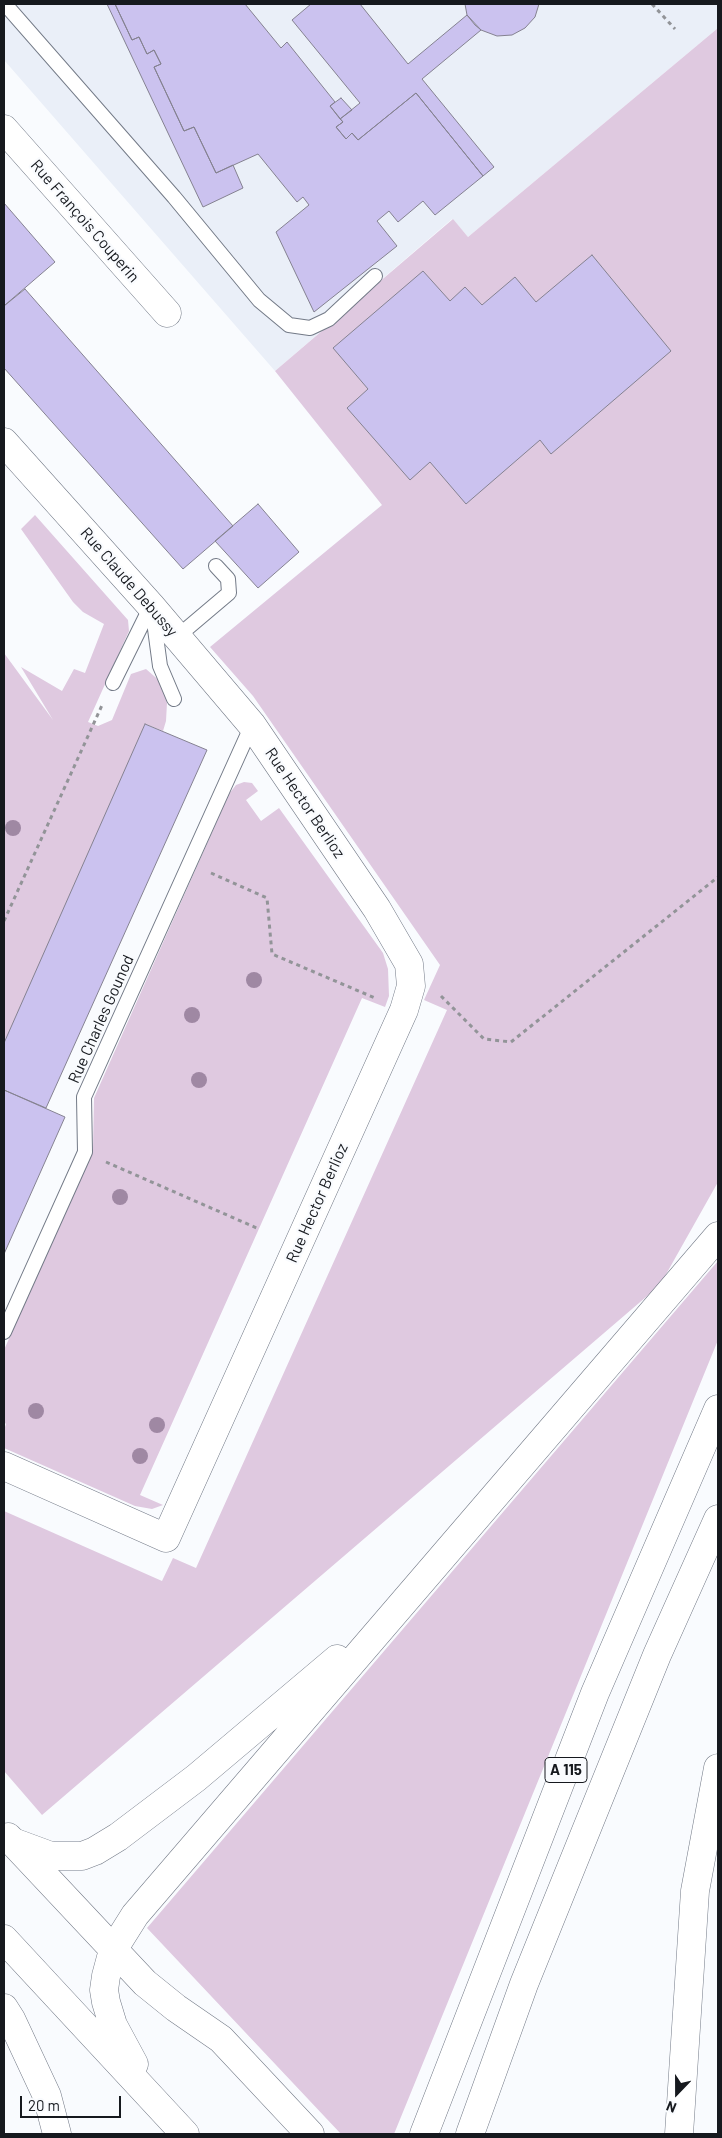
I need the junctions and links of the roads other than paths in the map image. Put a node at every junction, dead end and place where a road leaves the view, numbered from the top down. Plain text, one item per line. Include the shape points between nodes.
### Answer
1 (6, 4) edge
2 (4, 129) edge
3 (375, 276) dead end
4 (166, 313) dead end
5 (4, 442) edge
6 (216, 566) dead end
7 (151, 606) junction
8 (177, 637) junction
9 (114, 683) road end
10 (174, 699) dead end
11 (252, 725) junction
12 (718, 1236) edge
13 (4, 1332) edge
14 (718, 1409) edge
15 (4, 1466) edge
16 (718, 1519) edge
17 (399, 1607) junction
18 (718, 1768) edge
19 (9, 1838) edge
20 (4, 1939) edge
21 (113, 1950) junction
22 (4, 2008) edge
23 (166, 2114) junction
24 (309, 2133) edge
25 (57, 2134) edge
26 (185, 2134) edge
27 (424, 2134) edge
28 (470, 2134) edge
29 (679, 2134) edge

1 - 3 lane via 259,300 289,325 310,328 329,319
2 - 4 main road, Rue François Couperin
5 - 7 main road, Rue Claude Debussy
6 - 8 lane via 228,579 229,593
7 - 8 main road, Rue Claude Debussy
7 - 9 lane
7 - 10 lane via 160,666
8 - 11 main road, Rue Claude Debussy
11 - 13 lane, Rue Charles Gounod via 84,1097 85,1152
11 - 15 main road, Rue Hector Berlioz via 377,909 409,964 410,986 404,1010 166,1538
12 - 17 main road
14 - 27 main road, A 115 via 595,1694
16 - 28 main road, A 115 via 653,1665 524,1984
17 - 19 main road via 196,1778 118,1837 82,1856 66,1857 50,1856
17 - 21 main road via 135,1915
18 - 29 main road via 695,1891
19 - 21 main road
20 - 23 main road
21 - 23 main road via 104,1990 108,2010 127,2053
21 - 24 main road via 162,1997 221,2039
22 - 25 main road via 47,2096
23 - 26 main road

